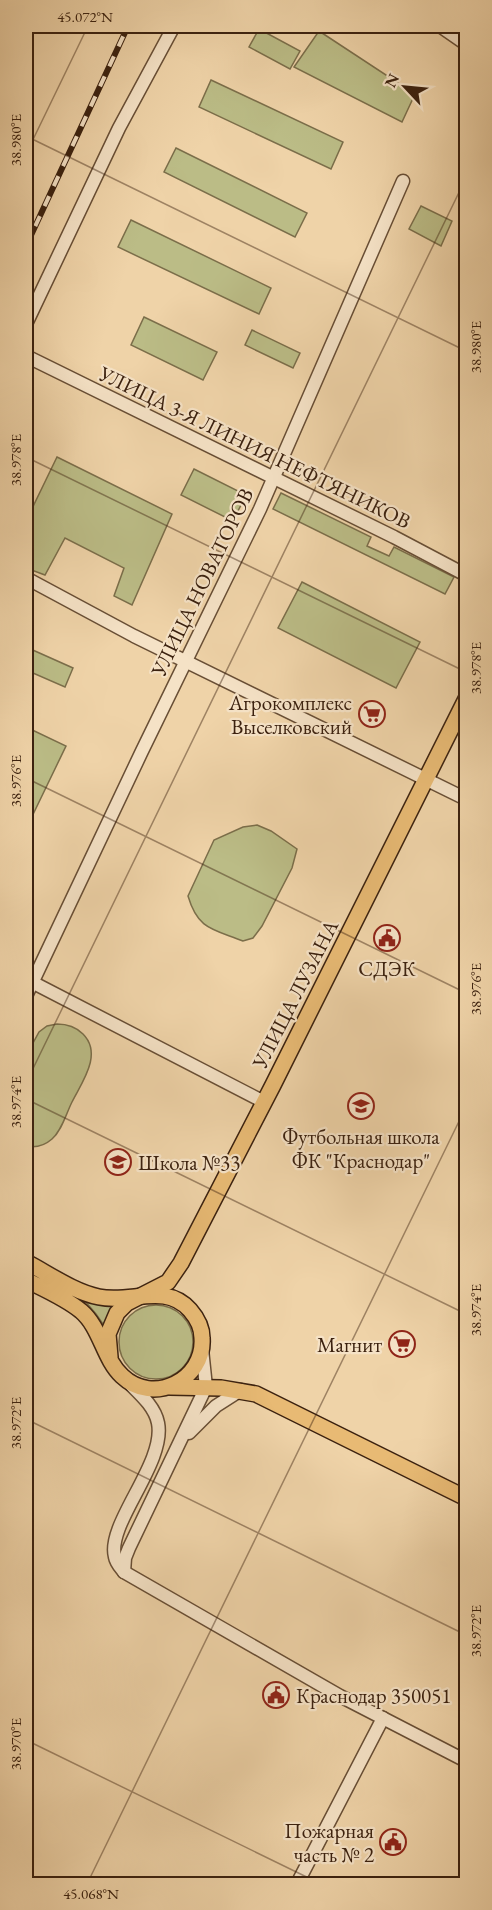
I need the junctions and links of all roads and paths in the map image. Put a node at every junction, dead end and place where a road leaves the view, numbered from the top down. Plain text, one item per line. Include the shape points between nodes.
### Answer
1 (174, 26) edge
2 (440, 26) edge
3 (466, 44) edge
4 (403, 181) dead end
5 (26, 324) edge
6 (26, 356) edge
7 (275, 478) junction
8 (466, 575) edge
9 (26, 578) edge
10 (185, 661) junction
11 (466, 699) edge
12 (426, 778) junction
13 (466, 799) edge
14 (28, 980) edge
15 (26, 996) edge
16 (264, 1102) junction
17 (26, 1262) edge
18 (26, 1280) edge
19 (141, 1296) junction
20 (202, 1348) junction
21 (110, 1357) junction
22 (126, 1380) junction
23 (170, 1387) junction
24 (206, 1387) junction
25 (241, 1390) junction
26 (180, 1442) junction
27 (466, 1498) edge
28 (124, 1572) junction
29 (383, 1718) junction
30 (466, 1761) edge
31 (297, 1884) edge

1 - 5 street via 118,128
2 - 3 street
4 - 7 street, УЛИЦА НОВАТОРОВ
6 - 7 street, УЛИЦА 3-Я ЛИНИЯ НЕФТЯНИКОВ
7 - 8 street, УЛИЦА 3-Я ЛИНИЯ НЕФТЯНИКОВ
7 - 10 street, УЛИЦА НОВАТОРОВ
9 - 10 street
10 - 12 street
10 - 14 street, УЛИЦА НОВАТОРОВ
11 - 12 main road, УЛИЦА ЛУЗАНА
12 - 13 street
12 - 16 main road, УЛИЦА ЛУЗАНА
14 - 15 street, УЛИЦА НОВАТОРОВ
14 - 16 street
16 - 19 main road, УЛИЦА ЛУЗАНА via 181,1263 168,1282
17 - 19 main road via 98,1297
18 - 21 main road via 82,1312
19 - 20 main road via 163,1294 184,1304 198,1322
19 - 21 main road via 123,1306 112,1321 107,1343
20 - 23 main road via 193,1370
20 - 24 street
21 - 22 main road
22 - 23 main road via 147,1389
22 - 28 street via 154,1412 159,1433 154,1456 114,1544 114,1557
23 - 24 main road
24 - 25 main road
24 - 26 street
25 - 26 street via 216,1406
25 - 27 main road
26 - 28 street via 129,1548
28 - 29 street
29 - 30 street
29 - 31 street

